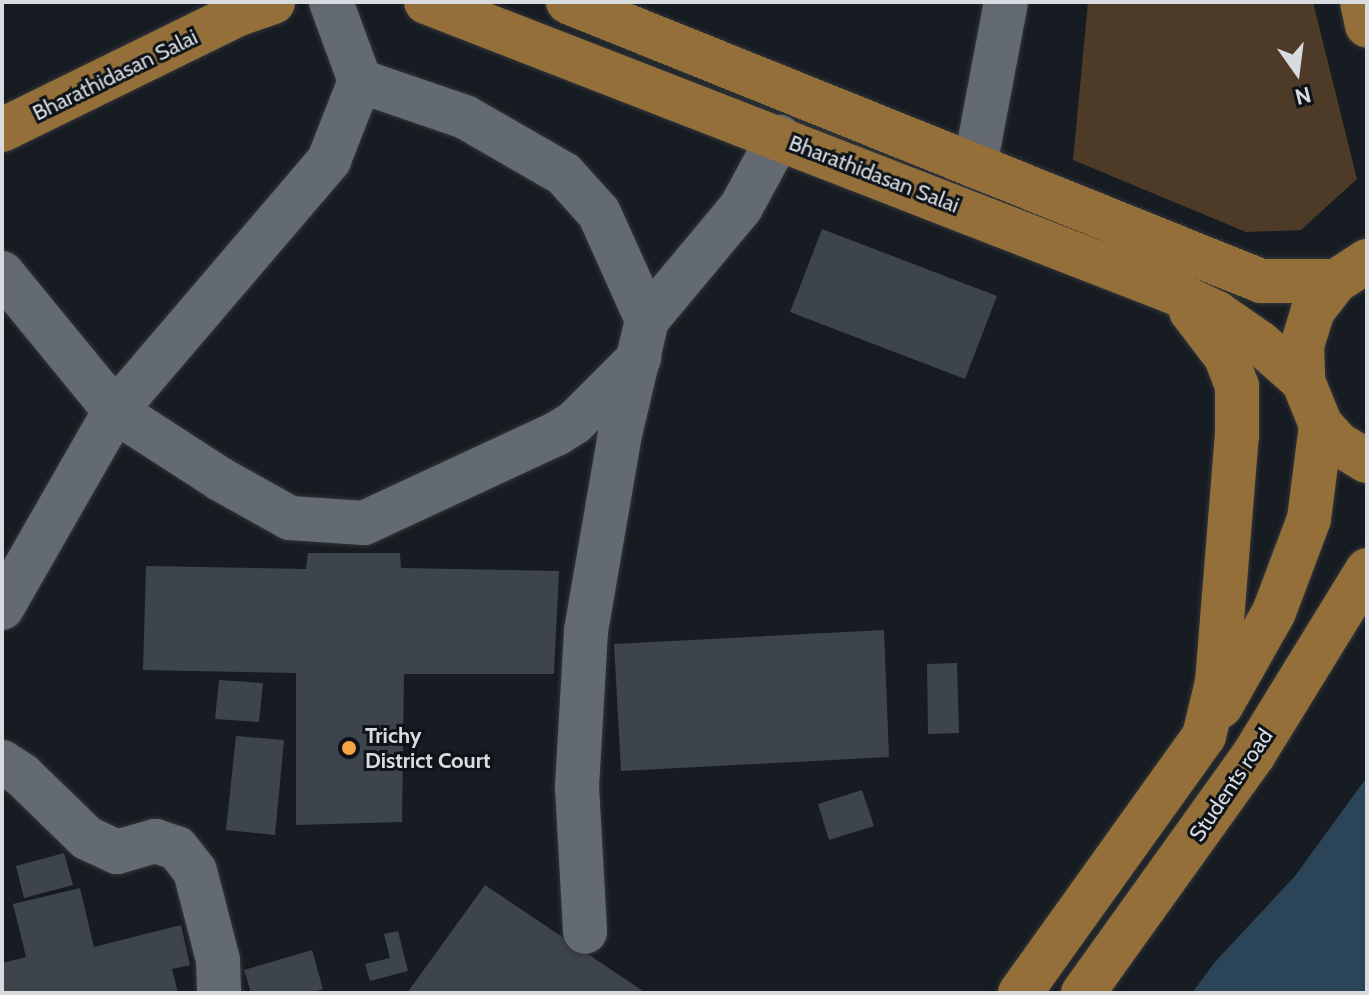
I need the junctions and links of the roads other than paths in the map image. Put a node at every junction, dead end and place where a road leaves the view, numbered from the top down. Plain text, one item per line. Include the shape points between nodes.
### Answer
1 (273, 2) edge
2 (331, 2) edge
3 (426, 2) edge
4 (568, 2) edge
5 (1006, 2) edge
6 (1362, 2) edge
7 (1367, 25) edge
8 (360, 81) junction
9 (2, 130) edge
10 (779, 137) junction
11 (975, 166) junction
12 (1359, 266) edge
13 (2, 273) edge
14 (1173, 292) junction
15 (643, 339) junction
16 (1303, 381) junction
17 (115, 411) junction
18 (1321, 425) junction
19 (1367, 461) edge
20 (1367, 570) edge
21 (2, 608) edge
22 (1204, 736) junction
23 (2, 762) edge
24 (585, 932) dead end
25 (219, 993) edge
26 (1020, 993) edge
27 (1083, 993) edge

1 - 9 main road, Bharathidasan Salai
2 - 8 street
3 - 10 main road, Bharathidasan Salai
4 - 11 main road, Bharathidasan Salai
5 - 11 street
6 - 7 main road
8 - 15 street via 465,117 564,174 599,213
8 - 17 street via 329,160
10 - 14 main road, Bharathidasan Salai
10 - 15 street via 741,207
11 - 12 main road, Bharathidasan Salai via 1261,281
12 - 16 main road via 1313,310 1302,345
13 - 17 street
14 - 16 main road, Bharathidasan Salai via 1238,328
14 - 22 main road via 1226,357 1237,386 1217,682
15 - 17 street via 575,422 364,523 290,518
15 - 24 street via 620,434 586,631 577,787
16 - 18 main road
17 - 21 street
18 - 19 main road via 1337,443
18 - 22 main road via 1309,519 1279,599
20 - 27 main road, Students road via 1254,754
22 - 26 main road
23 - 25 street via 87,838 117,852 155,841 177,848 195,871 218,960

